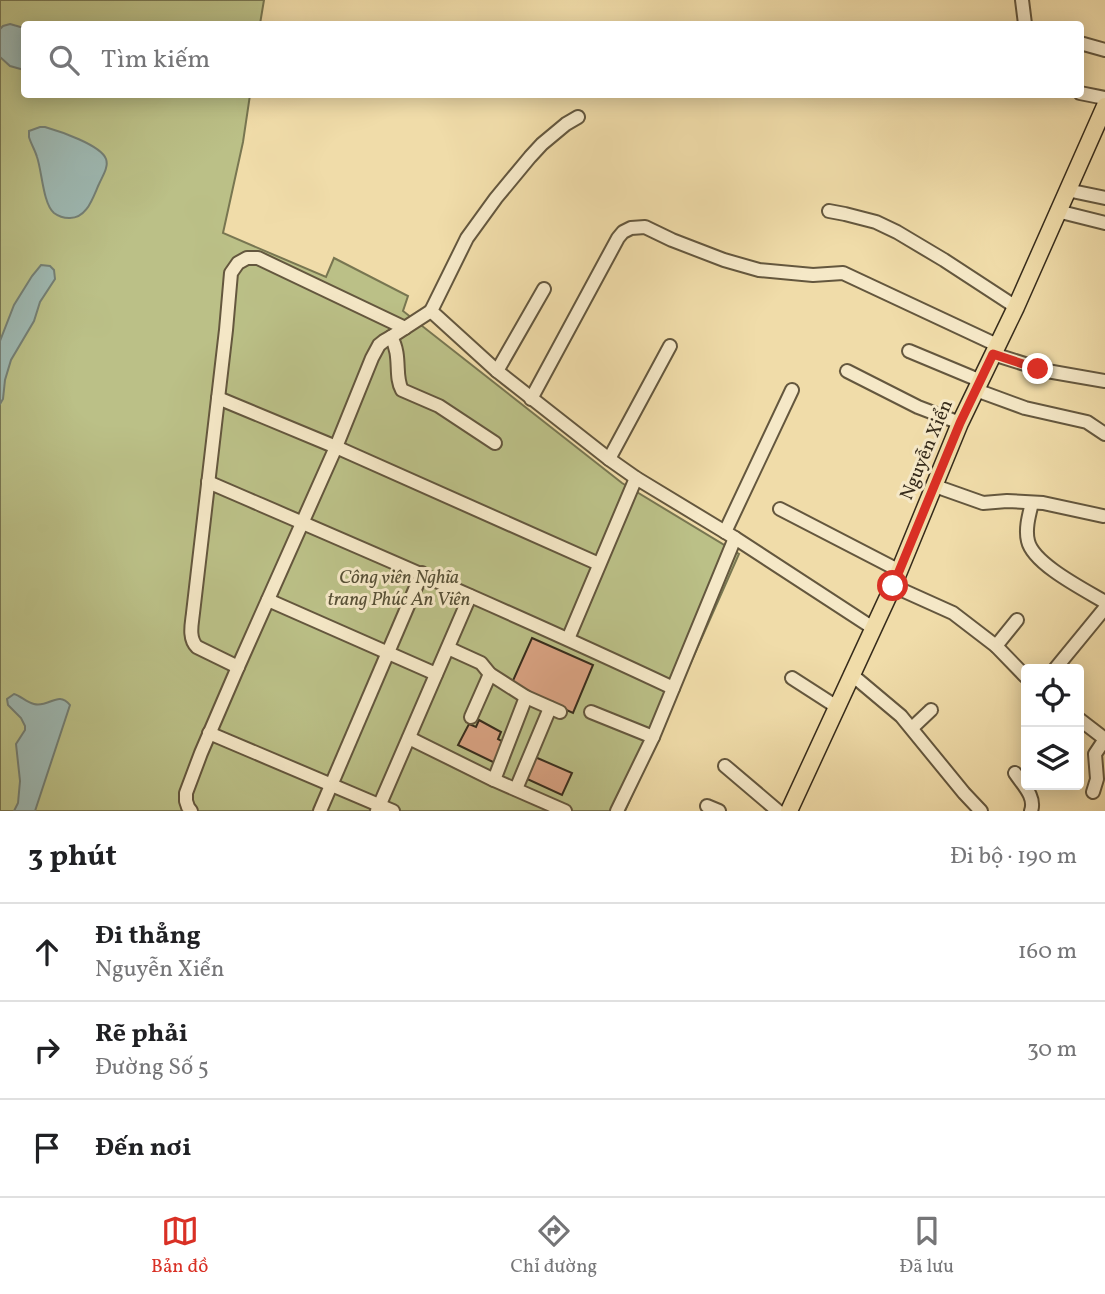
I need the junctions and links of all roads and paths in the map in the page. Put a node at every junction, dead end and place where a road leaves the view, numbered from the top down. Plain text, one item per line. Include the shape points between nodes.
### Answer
1 (1022, 0) edge
2 (1025, 21) edge
3 (1084, 44) edge
4 (1105, 50) edge
5 (1084, 94) edge
6 (1105, 98) edge
7 (1105, 106) edge
8 (578, 117) dead end
9 (1067, 190) junction
10 (1105, 198) edge
11 (829, 211) dead end
12 (1057, 211) junction
13 (1105, 223) edge
14 (544, 289) dead end
15 (1016, 307) junction
16 (431, 311) junction
17 (405, 328) junction
18 (391, 337) junction
19 (670, 346) dead end
20 (995, 350) junction
21 (909, 351) dead end
22 (497, 371) junction
23 (847, 371) dead end
24 (1105, 381) edge
25 (978, 385) junction
26 (792, 390) dead end
27 (218, 398) junction
28 (531, 399) junction
29 (960, 423) junction
30 (1105, 434) edge
31 (495, 443) dead end
32 (336, 447) junction
33 (609, 459) junction
34 (636, 478) junction
35 (208, 482) junction
36 (934, 486) junction
37 (1032, 503) junction
38 (780, 509) dead end
39 (1103, 516) dead end
40 (302, 523) junction
41 (730, 535) junction
42 (599, 564) junction
43 (422, 573) junction
44 (897, 578) junction
45 (470, 596) junction
46 (268, 600) junction
47 (1105, 602) edge
48 (1105, 608) edge
49 (1017, 620) dead end
50 (873, 628) junction
51 (568, 639) junction
52 (996, 646) junction
53 (448, 648) junction
54 (388, 651) junction
55 (1059, 664) edge
56 (238, 667) junction
57 (1021, 672) edge
58 (436, 674) junction
59 (490, 674) junction
60 (851, 674) junction
61 (792, 678) dead end
62 (673, 688) junction
63 (526, 697) junction
64 (838, 707) junction
65 (931, 710) dead end
66 (592, 712) dead end
67 (471, 717) dead end
68 (1084, 723) edge
69 (912, 728) junction
70 (209, 733) junction
71 (653, 737) junction
72 (409, 738) junction
73 (1105, 739) edge
74 (725, 766) dead end
75 (1015, 773) dead end
76 (494, 780) junction
77 (331, 784) junction
78 (516, 789) junction
79 (1093, 792) dead end
80 (378, 808) edge
81 (790, 809) edge
82 (191, 811) edge
83 (320, 811) edge
84 (393, 811) edge
85 (565, 811) edge
86 (617, 811) edge
87 (981, 811) edge
88 (1031, 811) edge

1 - 2 street
3 - 4 street
5 - 6 street
7 - 9 main road, Nguyễn Xiển
8 - 16 street via 542,144 496,198 460,249
9 - 10 street
9 - 12 main road, Nguyễn Xiển
11 - 15 street via 897,232
12 - 13 street
12 - 15 main road, Nguyễn Xiển
14 - 22 street
15 - 20 main road, Nguyễn Xiển
16 - 17 street
16 - 22 street
17 - 18 street
17 - 27 street via 258,258 247,258 230,273
18 - 31 street via 402,390 439,406
18 - 32 street via 379,345 372,358
19 - 33 street
20 - 24 street via 1047,371
20 - 25 main road, Nguyễn Xiển
20 - 28 street via 843,273 759,270 638,227 618,237
21 - 25 street
22 - 28 street
23 - 29 street
25 - 29 main road, Nguyễn Xiển
25 - 30 street via 1025,408 1087,422
26 - 41 street
27 - 32 street
27 - 35 street
28 - 33 street
29 - 36 main road, Nguyễn Xiển
32 - 40 street
32 - 42 street
33 - 34 street
34 - 41 street
34 - 42 street
35 - 40 street
35 - 56 street via 192,643
36 - 37 street via 983,503
36 - 44 main road, Nguyễn Xiển
37 - 39 street
37 - 47 street via 1027,536 1031,550 1046,565
38 - 44 street
40 - 43 street
40 - 46 street
41 - 50 street
41 - 62 street
42 - 51 street
43 - 45 street
43 - 54 street
44 - 50 main road, Nguyễn Xiển
44 - 52 street
45 - 51 street
45 - 53 street
46 - 54 street
46 - 56 street
48 - 55 street
49 - 52 street
50 - 60 main road, Nguyễn Xiển
51 - 62 street
52 - 57 street
53 - 58 street
53 - 59 street via 481,663
54 - 58 street
54 - 77 street
56 - 70 street
58 - 72 street
59 - 63 street
59 - 67 street
60 - 64 main road, Nguyễn Xiển
60 - 69 street
61 - 64 street
62 - 71 street
63 - 76 street
63 - 78 street via 555,710
64 - 81 main road, Nguyễn Xiển
65 - 69 street
66 - 71 street
68 - 73 street
69 - 87 street
70 - 77 street
70 - 82 street via 186,793
71 - 86 street
72 - 76 street
72 - 80 street
73 - 79 street via 1096,754
74 - 81 street
75 - 88 street via 1032,798
76 - 78 street
77 - 80 street
77 - 83 street
78 - 85 street
80 - 84 street

